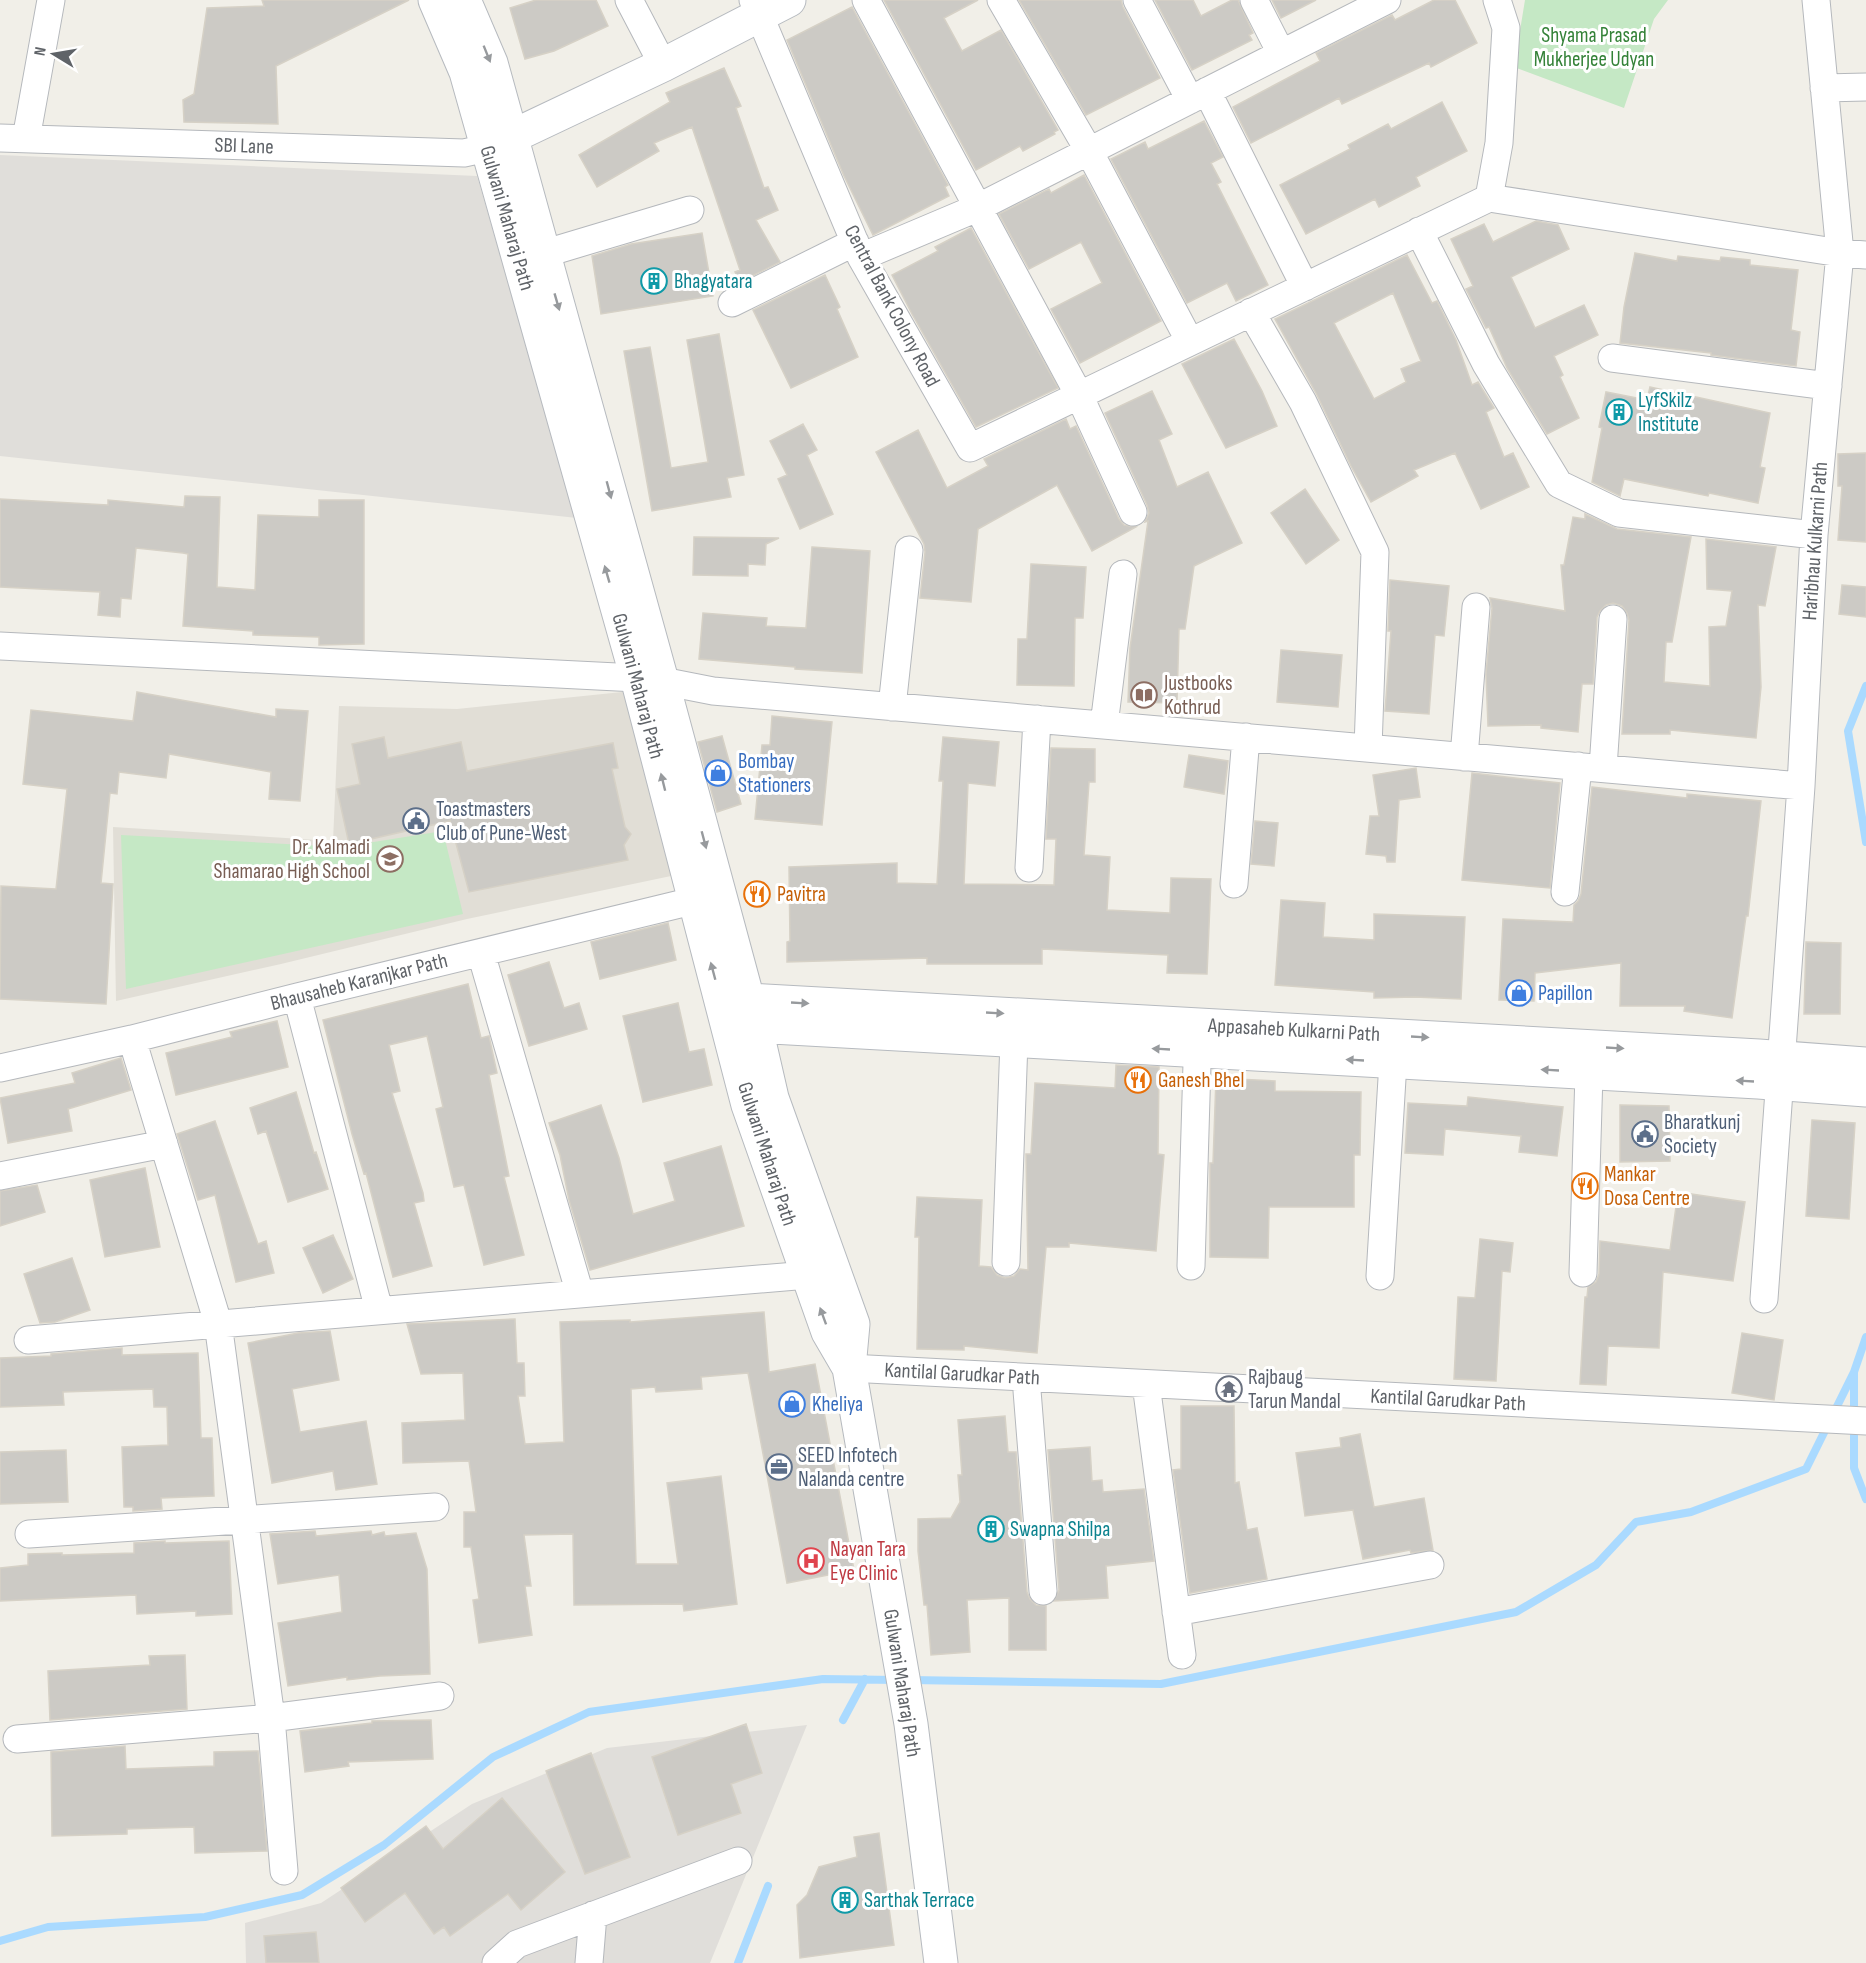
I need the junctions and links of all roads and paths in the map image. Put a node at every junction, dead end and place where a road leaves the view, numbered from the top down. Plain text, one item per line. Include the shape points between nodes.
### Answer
1 (51, 0) edge
2 (435, 0) edge
3 (464, 0) edge
4 (629, 0) edge
5 (789, 0) edge
6 (866, 0) edge
7 (1001, 0) edge
8 (1137, 0) edge
9 (1254, 0) edge
10 (1497, 0) edge
11 (1815, 0) edge
12 (1379, 2) edge
13 (756, 8) edge
14 (1281, 53) junction
15 (663, 65) junction
16 (1866, 87) edge
17 (1824, 88) junction
18 (1198, 96) junction
19 (13, 138) edge
20 (499, 142) junction
21 (1089, 151) junction
22 (1489, 198) junction
23 (977, 208) junction
24 (690, 210) dead end
25 (1419, 231) junction
26 (858, 250) junction
27 (543, 254) junction
28 (1853, 254) edge
29 (1305, 287) junction
30 (732, 303) dead end
31 (1251, 312) junction
32 (1190, 342) junction
33 (1612, 358) dead end
34 (1828, 386) junction
35 (1079, 395) junction
36 (1133, 512) dead end
37 (1814, 535) junction
38 (909, 550) dead end
39 (1124, 574) dead end
40 (1476, 607) dead end
41 (1613, 619) dead end
42 (0, 646) edge
43 (649, 680) junction
44 (892, 707) junction
45 (1037, 719) junction
46 (1104, 725) junction
47 (1246, 738) junction
48 (1368, 748) junction
49 (1464, 757) junction
50 (1590, 767) junction
51 (1801, 786) junction
52 (1029, 868) dead end
53 (1234, 884) dead end
54 (1565, 892) dead end
55 (706, 897) junction
56 (481, 953) junction
57 (297, 997) junction
58 (738, 1014) junction
59 (1198, 1038) junction
60 (132, 1039) junction
61 (1014, 1041) junction
62 (1393, 1062) junction
63 (1866, 1064) edge
64 (0, 1068) edge
65 (1779, 1070) junction
66 (1589, 1073) junction
67 (1866, 1090) edge
68 (164, 1144) junction
69 (0, 1176) edge
70 (1006, 1262) dead end
71 (1191, 1266) dead end
72 (1583, 1273) dead end
73 (808, 1275) junction
74 (1380, 1276) dead end
75 (580, 1294) junction
76 (1764, 1299) dead end
77 (379, 1310) junction
78 (218, 1323) junction
79 (28, 1340) dead end
80 (849, 1368) junction
81 (1026, 1378) junction
82 (1146, 1384) junction
83 (1866, 1421) edge
84 (435, 1507) dead end
85 (245, 1520) junction
86 (29, 1534) dead end
87 (1430, 1565) dead end
88 (1043, 1591) dead end
89 (1176, 1612) junction
90 (1182, 1655) dead end
91 (440, 1696) dead end
92 (271, 1718) junction
93 (17, 1739) dead end
94 (738, 1861) dead end
95 (284, 1871) dead end
96 (593, 1915) junction
97 (496, 1963) edge
98 (588, 1963) edge
99 (941, 1963) edge

1 - 19 street
2 - 20 street, Gulwani Maharaj Path
3 -> 20 street, Gulwani Maharaj Path via 491,63
4 - 15 street
5 - 13 street
6 - 23 street
7 - 21 street
8 - 18 street
9 - 14 street
10 - 22 street via 1506,28 1499,143
11 - 17 street, Haribhau Kulkarni Path
12 - 14 street
13 - 15 street
13 - 26 street, Central Bank Colony Road
14 - 18 street
15 - 20 street
16 - 17 street
17 - 28 street, Haribhau Kulkarni Path
18 - 21 street
18 - 29 street
19 - 20 street, SBI Lane via 464,153
20 - 27 street, Gulwani Maharaj Path
43 -> 20 street, Gulwani Maharaj Path
21 - 23 street
21 - 32 street
22 - 25 street, Central Bank Colony Road
22 - 28 street
23 - 26 street
23 - 35 street
24 - 27 street
25 - 29 street, Central Bank Colony Road
25 - 37 street via 1486,364 1559,484 1619,513
26 - 30 street
26 - 35 street, Central Bank Colony Road via 970,448
27 -> 43 street, Gulwani Maharaj Path
28 - 34 street, Haribhau Kulkarni Path
29 - 31 street, Central Bank Colony Road
31 - 32 street, Central Bank Colony Road
31 - 48 street via 1303,402 1375,552
32 - 35 street, Central Bank Colony Road
33 - 34 street
34 - 37 street, Haribhau Kulkarni Path
35 - 36 street
37 - 51 street, Haribhau Kulkarni Path
38 - 44 street
39 - 46 street
40 - 49 street
41 - 50 street
42 - 43 street
43 - 44 street via 713,691
43 - 55 street, Gulwani Maharaj Path
44 - 45 street
45 - 46 street
45 - 52 street
46 - 47 street
47 - 48 street
47 - 53 street
48 - 49 street
49 - 50 street
50 - 51 street
50 - 54 street
51 - 65 street, Haribhau Kulkarni Path
55 - 56 street, Bhausaheb Karanjkar Path
55 - 58 street, Gulwani Maharaj Path
56 - 57 street, Bhausaheb Karanjkar Path
56 - 75 street
57 - 60 street, Bhausaheb Karanjkar Path
57 - 77 street
58 -> 59 street, Appasaheb Kulkarni Path
58 - 61 street, Appasaheb Kulkarni Path
58 - 73 street, Gulwani Maharaj Path via 748,1106
58 - 80 street, Gulwani Maharaj Path via 853,1324
59 -> 61 street, Appasaheb Kulkarni Path
62 -> 59 street, Appasaheb Kulkarni Path
59 -> 65 street, Appasaheb Kulkarni Path
59 - 71 street
60 - 64 street, Bhausaheb Karanjkar Path
60 - 68 street
61 - 70 street
66 -> 62 street, Appasaheb Kulkarni Path
62 - 74 street
63 - 65 street, Appasaheb Kulkarni Path
65 -> 66 street, Appasaheb Kulkarni Path
65 - 67 street, Appasaheb Kulkarni Path
65 - 76 street, Haribhau Kulkarni Path
66 - 72 street
68 - 69 street
68 - 78 street
73 - 75 street
80 -> 73 street, Gulwani Maharaj Path via 828,1332
75 - 77 street
77 - 78 street
78 - 79 street
78 - 85 street
80 - 81 street, Kantilal Garudkar Path
80 - 99 street, Gulwani Maharaj Path via 911,1724
81 - 82 street, Kantilal Garudkar Path
81 - 88 street
82 - 83 street, Kantilal Garudkar Path
82 - 89 street
84 - 85 street
85 - 86 street
85 - 92 street
87 - 89 street
89 - 90 street
91 - 92 street
92 - 93 street
92 - 95 street
94 - 96 street
96 - 97 street via 517,1944
96 - 98 street

